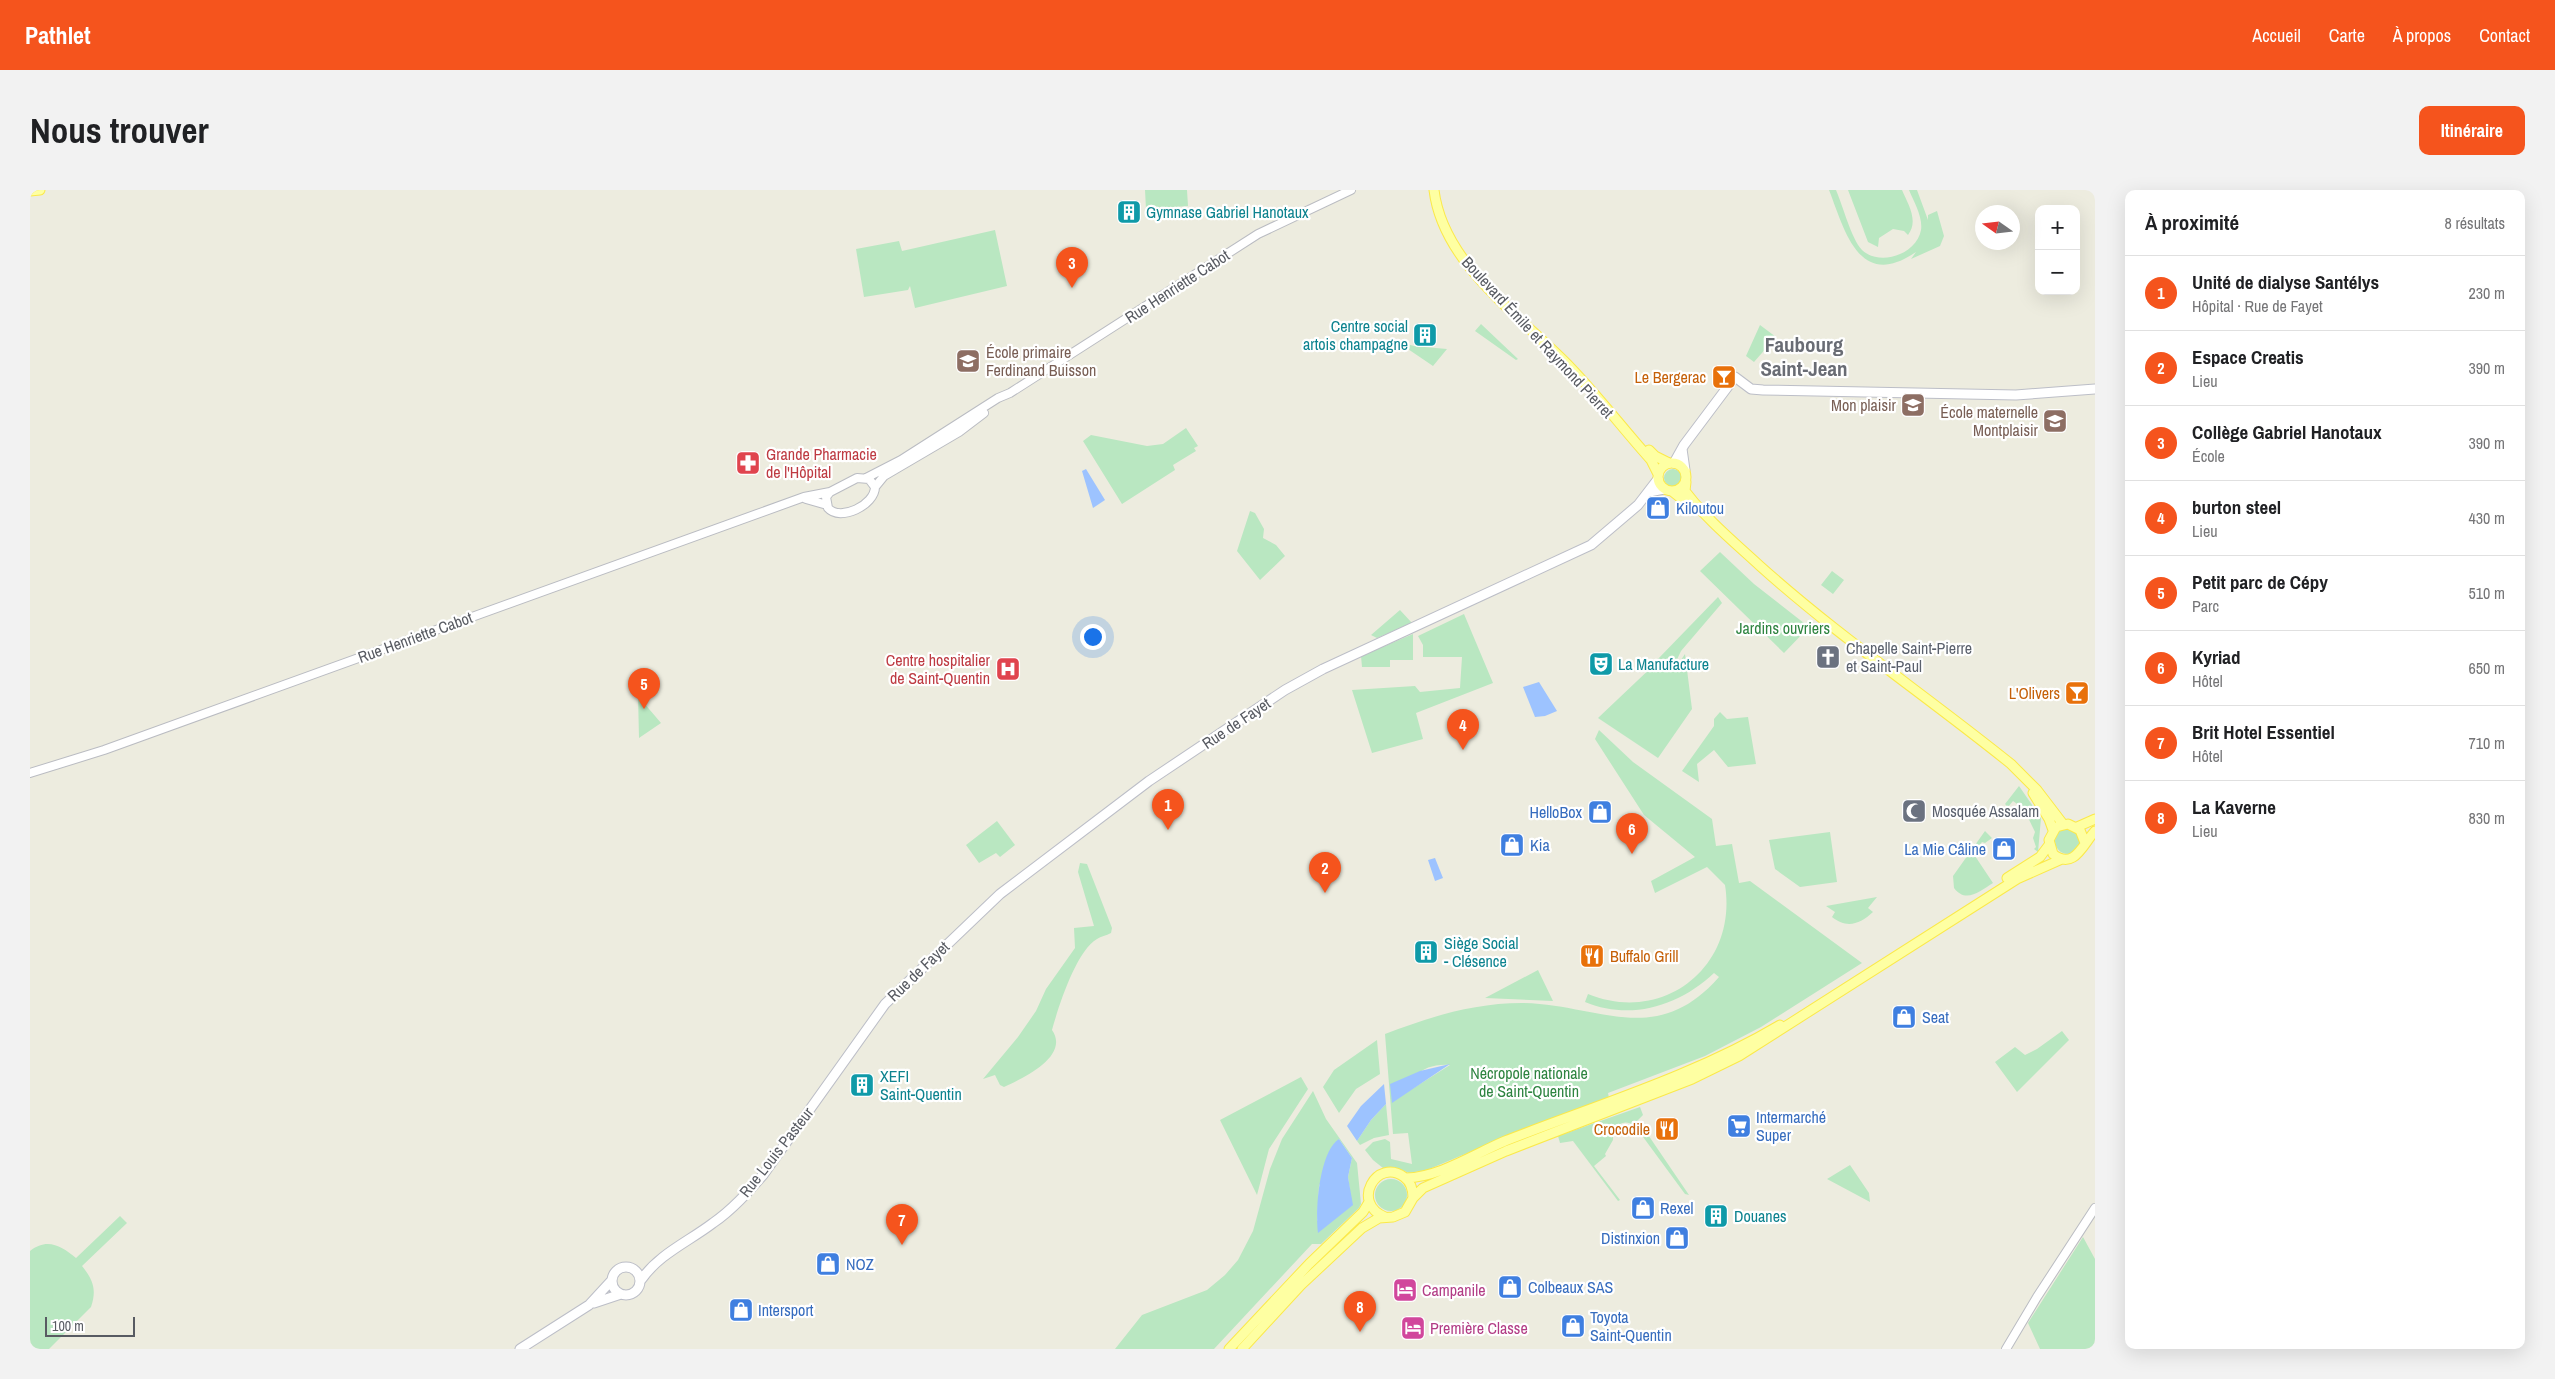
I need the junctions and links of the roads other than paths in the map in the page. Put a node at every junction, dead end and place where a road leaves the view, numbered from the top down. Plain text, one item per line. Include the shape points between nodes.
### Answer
1 (40, 190) edge
2 (1351, 190) edge
3 (1434, 190) edge
4 (1440, 190) edge
5 (30, 191) edge
6 (2095, 389) edge
7 (1010, 393) junction
8 (1682, 449) junction
9 (1672, 463) junction
10 (1685, 470) junction
11 (1658, 476) junction
12 (866, 478) junction
13 (1686, 482) junction
14 (875, 487) junction
15 (1664, 489) junction
16 (830, 492) junction
17 (1649, 492) junction
18 (1673, 492) junction
19 (798, 499) junction
20 (826, 506) junction
21 (2009, 766) junction
22 (30, 773) edge
23 (2028, 784) junction
24 (2095, 820) edge
25 (2063, 824) junction
26 (2077, 827) junction
27 (2053, 830) junction
28 (2095, 831) edge
29 (2085, 843) junction
30 (2049, 844) junction
31 (2062, 859) junction
32 (1960, 912) junction
33 (870, 1023) joint
34 (1406, 1178) junction
35 (1413, 1198) junction
36 (1369, 1202) junction
37 (2095, 1208) edge
38 (1385, 1217) junction
39 (660, 1258) junction
40 (632, 1268) junction
41 (612, 1280) junction
42 (641, 1280) junction
43 (1301, 1286) junction
44 (621, 1294) junction
45 (589, 1305) junction
46 (520, 1349) edge
47 (1229, 1349) edge
48 (1242, 1349) edge
49 (1249, 1349) edge
50 (2006, 1349) edge

1 - 5 main road
2 - 7 street, Rue Henriette Cabot via 1258,234
3 - 11 main road, Boulevard Émile et Raymond Pierret via 1448,234 1472,271 1572,369 1651,460
4 - 9 main road, Boulevard Émile et Raymond Pierret via 1446,218 1472,265 1575,366 1655,456
6 - 8 main road via 2016,395 1763,390 1752,389 1735,377
7 - 12 street, Rue Henriette Cabot
7 - 14 street, Rue Henriette Cabot via 958,432 884,476
8 - 9 main road
8 - 10 main road
9 - 10 main road
9 - 11 main road via 1662,467
10 - 13 main road
11 - 15 main road
11 - 17 main road, Rue de Fayet
12 - 14 street
12 - 16 street, Rue Henriette Cabot via 858,478
13 - 18 main road
13 - 21 main road via 1685,491 1694,504 1776,580
14 - 20 street, Rue Henriette Cabot via 869,501 842,515
15 - 17 main road
15 - 18 main road
16 - 19 street, Rue Henriette Cabot
16 - 20 street
17 - 33 main road, Rue de Fayet via 1626,517 1591,545 1323,669 1284,690 1148,782 1000,894 906,982
18 - 21 main road via 1688,502 1749,563 1800,607
19 - 20 street via 813,500
19 - 22 street, Rue Henriette Cabot via 104,750
21 - 23 main road
23 - 25 main road
23 - 27 main road
24 - 26 main road
25 - 26 main road
25 - 27 main road
26 - 29 main road
27 - 30 main road
28 - 29 main road
29 - 31 main road via 2078,855
30 - 31 main road via 2054,854
30 - 32 main road via 2040,857
31 - 32 main road via 2017,878
32 - 34 main road via 1743,1046 1431,1173
32 - 35 main road via 1775,1035 1724,1064 1452,1174 1423,1188
33 - 39 main road, Rue Louis Pasteur via 763,1175 724,1216
34 - 35 main road
34 - 36 main road via 1391,1172 1380,1175 1369,1188
35 - 38 main road via 1405,1212
36 - 38 main road via 1375,1212
36 - 47 main road via 1359,1217 1308,1264
37 - 50 street
38 - 43 main road via 1362,1228
39 - 40 main road, Rue Louis Pasteur
39 - 42 main road, Rue Louis Pasteur
40 - 41 main road via 619,1268
40 - 42 main road
41 - 44 main road via 614,1288
41 - 45 main road
42 - 44 main road via 634,1293
43 - 48 main road
43 - 49 main road
44 - 45 main road
45 - 46 main road

